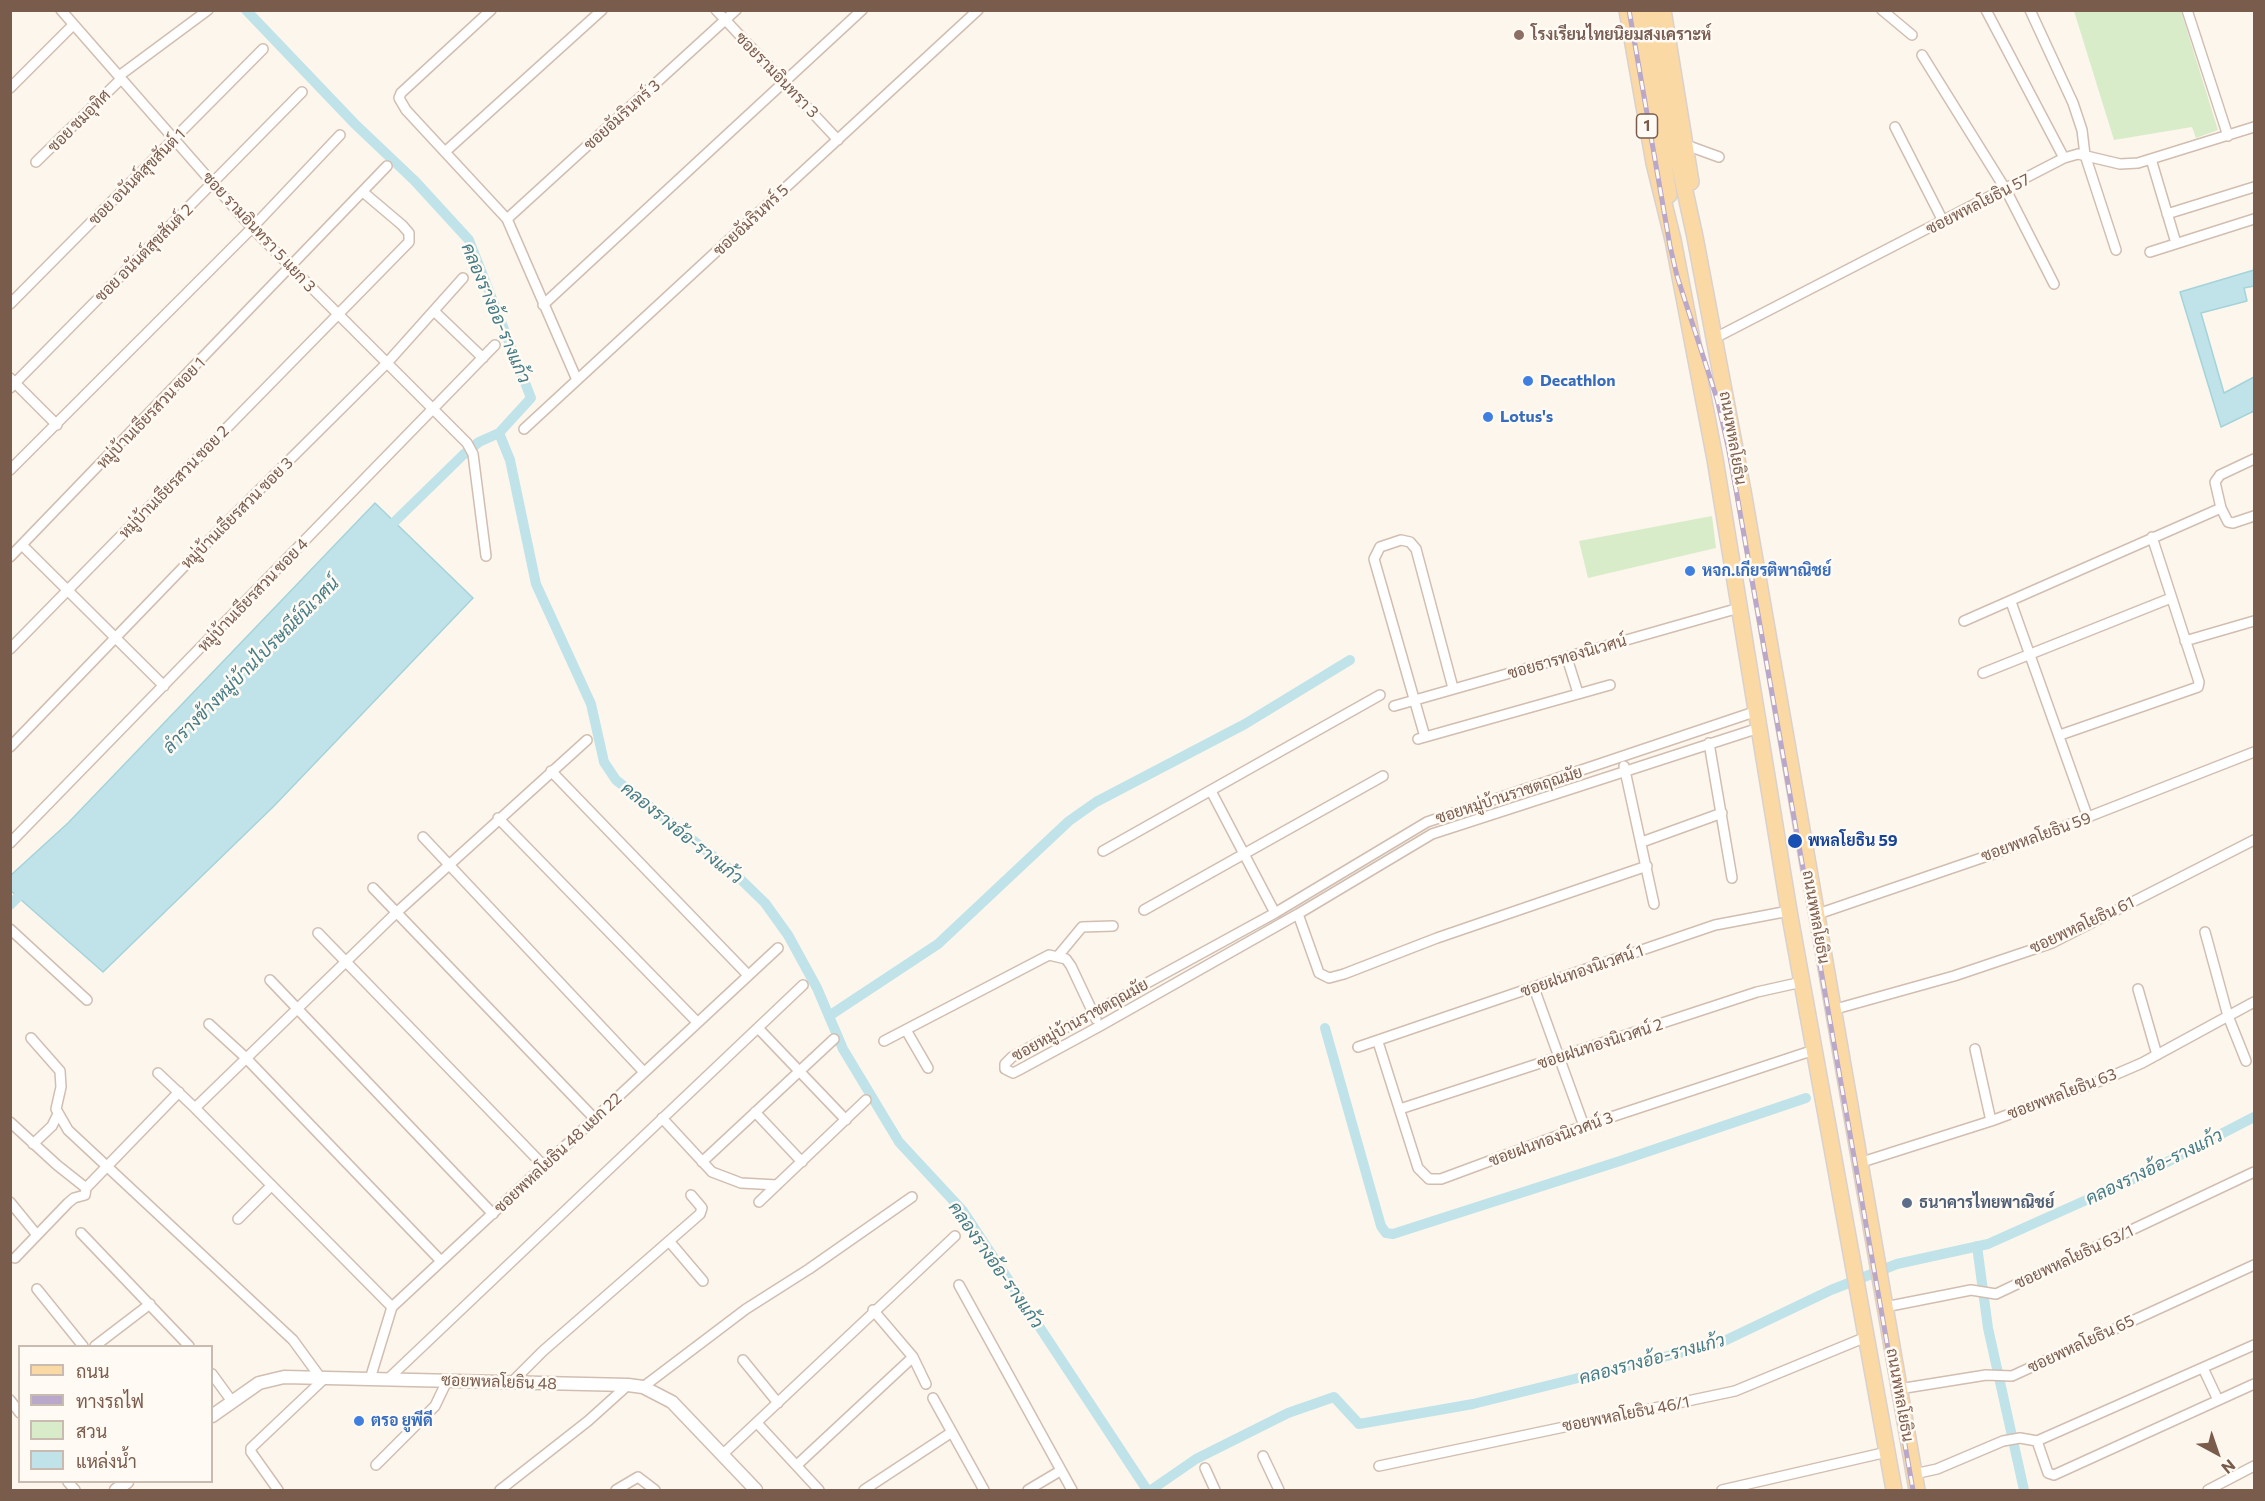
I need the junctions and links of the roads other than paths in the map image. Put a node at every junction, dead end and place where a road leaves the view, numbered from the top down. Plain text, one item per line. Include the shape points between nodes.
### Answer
1 (61, 10) edge
2 (208, 10) edge
3 (491, 10) edge
4 (602, 10) edge
5 (716, 10) edge
6 (736, 10) edge
7 (862, 10) edge
8 (978, 10) edge
9 (1627, 10) edge
10 (1638, 10) edge
11 (1651, 10) edge
12 (1663, 10) edge
13 (1882, 10) edge
14 (1986, 10) edge
15 (2031, 10) edge
16 (2187, 10) edge
17 (725, 21) junction
18 (73, 25) junction
19 (1912, 35) dead end
20 (263, 49) dead end
21 (1922, 55) dead end
22 (120, 78) junction
23 (783, 80) junction
24 (10, 88) edge
25 (302, 92) dead end
26 (2254, 127) edge
27 (1895, 128) dead end
28 (340, 135) dead end
29 (2228, 136) junction
30 (174, 140) junction
31 (838, 140) junction
32 (1686, 146) junction
33 (446, 151) junction
34 (2085, 155) junction
35 (1719, 156) dead end
36 (2064, 158) junction
37 (2151, 159) junction
38 (36, 162) dead end
39 (387, 166) dead end
40 (213, 183) junction
41 (2254, 187) edge
42 (2006, 190) junction
43 (363, 192) junction
44 (2167, 214) junction
45 (507, 219) junction
46 (2254, 219) edge
47 (1943, 221) junction
48 (252, 228) junction
49 (1695, 237) junction
50 (1673, 240) junction
51 (2176, 243) junction
52 (2116, 249) dead end
53 (2150, 252) dead end
54 (291, 268) junction
55 (463, 278) dead end
56 (2054, 284) dead end
57 (10, 304) edge
58 (543, 305) junction
59 (434, 311) junction
60 (338, 315) junction
61 (1715, 338) junction
62 (495, 345) dead end
63 (483, 358) junction
64 (387, 363) junction
65 (577, 380) junction
66 (12, 383) edge
67 (435, 410) junction
68 (57, 425) junction
69 (524, 429) dead end
70 (2254, 459) edge
71 (10, 470) edge
72 (2220, 508) junction
73 (2254, 516) edge
74 (2152, 537) junction
75 (22, 545) junction
76 (486, 556) dead end
77 (10, 557) edge
78 (67, 591) junction
79 (2171, 598) junction
80 (2011, 602) junction
81 (1739, 608) junction
82 (1965, 621) dead end
83 (2254, 621) edge
84 (115, 639) junction
85 (2185, 641) junction
86 (10, 650) edge
87 (2030, 655) junction
88 (1567, 658) junction
89 (1983, 673) dead end
90 (1610, 685) dead end
91 (164, 686) junction
92 (1453, 688) junction
93 (1578, 693) junction
94 (1380, 695) dead end
95 (1415, 700) junction
96 (1394, 706) dead end
97 (1757, 711) junction
98 (1759, 728) junction
99 (2060, 735) junction
100 (587, 740) dead end
101 (1709, 743) junction
102 (10, 747) edge
103 (2254, 752) edge
104 (1622, 758) junction
105 (551, 771) junction
106 (1625, 771) junction
107 (1383, 776) dead end
108 (1211, 791) junction
109 (1722, 813) junction
110 (498, 818) junction
111 (2088, 818) junction
112 (423, 837) dead end
113 (2254, 840) edge
114 (1642, 842) junction
115 (10, 843) edge
116 (1103, 851) dead end
117 (1244, 854) junction
118 (448, 865) junction
119 (1647, 866) junction
120 (1353, 868) junction
121 (1732, 878) dead end
122 (1358, 879) junction
123 (373, 888) dead end
124 (1654, 904) dead end
125 (1144, 910) dead end
126 (1789, 911) junction
127 (396, 913) junction
128 (1275, 913) junction
129 (1298, 914) junction
130 (1815, 915) junction
131 (1113, 926) dead end
132 (10, 929) edge
133 (2205, 932) dead end
134 (318, 933) dead end
135 (778, 948) dead end
136 (1058, 956) junction
137 (346, 962) junction
138 (1181, 963) junction
139 (748, 975) junction
140 (1187, 977) junction
141 (270, 980) dead end
142 (1802, 982) junction
143 (803, 985) dead end
144 (1534, 988) junction
145 (2138, 989) dead end
146 (87, 1000) dead end
147 (2254, 1002) edge
148 (296, 1008) junction
149 (1832, 1010) junction
150 (1094, 1014) junction
151 (2228, 1016) junction
152 (697, 1022) junction
153 (209, 1024) dead end
154 (1100, 1026) junction
155 (758, 1028) junction
156 (906, 1030) junction
157 (31, 1038) dead end
158 (834, 1039) dead end
159 (884, 1041) dead end
160 (1378, 1042) junction
161 (1358, 1047) dead end
162 (1975, 1049) dead end
163 (1814, 1050) junction
164 (2157, 1055) junction
165 (245, 1057) junction
166 (1559, 1058) junction
167 (2246, 1061) dead end
168 (927, 1068) dead end
169 (643, 1071) junction
170 (800, 1071) junction
171 (158, 1073) dead end
172 (1846, 1090) junction
173 (179, 1092) junction
174 (1823, 1097) junction
175 (866, 1100) dead end
176 (195, 1108) junction
177 (1400, 1109) junction
178 (755, 1112) junction
179 (58, 1114) junction
180 (594, 1118) junction
181 (662, 1118) junction
182 (846, 1120) junction
183 (1991, 1121) junction
184 (10, 1122) edge
185 (1584, 1126) junction
186 (33, 1144) junction
187 (702, 1162) junction
188 (802, 1162) junction
189 (1859, 1163) junction
190 (106, 1166) junction
191 (543, 1166) junction
192 (2254, 1172) edge
193 (777, 1185) junction
194 (271, 1186) junction
195 (86, 1188) junction
196 (691, 1195) dead end
197 (912, 1197) dead end
198 (10, 1202) edge
199 (759, 1202) dead end
200 (493, 1214) junction
201 (238, 1219) dead end
202 (81, 1233) dead end
203 (37, 1235) junction
204 (955, 1236) dead end
205 (669, 1241) junction
206 (15, 1258) dead end
207 (441, 1261) junction
208 (2254, 1265) edge
209 (703, 1281) dead end
210 (959, 1285) dead end
211 (37, 1289) dead end
212 (150, 1304) junction
213 (392, 1307) junction
214 (1885, 1307) junction
215 (873, 1310) junction
216 (1866, 1337) junction
217 (81, 1345) edge
218 (98, 1345) edge
219 (187, 1345) edge
220 (2254, 1345) edge
221 (913, 1357) junction
222 (743, 1360) dead end
223 (2203, 1368) junction
224 (213, 1375) edge
225 (323, 1377) junction
226 (370, 1379) junction
227 (388, 1379) junction
228 (447, 1381) junction
229 (511, 1383) junction
230 (926, 1384) dead end
231 (2254, 1384) edge
232 (628, 1385) junction
233 (643, 1387) junction
234 (1899, 1389) junction
235 (933, 1398) dead end
236 (231, 1400) junction
237 (2218, 1400) junction
238 (778, 1403) junction
239 (213, 1415) edge
240 (757, 1423) junction
241 (952, 1432) junction
242 (2037, 1441) junction
243 (1887, 1452) junction
244 (723, 1454) junction
245 (1263, 1456) dead end
246 (376, 1464) dead end
247 (797, 1466) junction
248 (1378, 1466) dead end
249 (2254, 1466) edge
250 (1205, 1468) dead end
251 (1060, 1471) junction
252 (1914, 1474) junction
253 (2211, 1490) edge
254 (279, 1491) edge
255 (500, 1491) edge
256 (616, 1491) edge
257 (655, 1491) edge
258 (756, 1491) edge
259 (819, 1491) edge
260 (864, 1491) edge
261 (984, 1491) edge
262 (1028, 1491) edge
263 (1072, 1491) edge
264 (1215, 1491) edge
265 (1279, 1491) edge
266 (1722, 1491) edge
267 (1894, 1491) edge
268 (1917, 1491) edge

1 - 18 street, ซอย รามอินทรา 5 แยก 3
2 - 22 street, ซอย ชมอุทิศ
3 - 33 street via 399,98
4 - 33 street
5 - 17 street, ซอยรามอินทรา 3
6 - 17 street, ซอยอัมรินทร์ 3
7 - 23 street
8 - 31 street, ซอยอัมรินทร์ 5
9 - 50 main road, ถนนพหลโยธิน / 1 via 1657,178
10 - 50 main road, ถนนพหลโยธิน / 1 via 1665,160
11 - 49 main road, ถนนพหลโยธิน / 1
12 - 32 main road, ถนนพหลโยธิน / 1
13 - 19 street
14 - 36 street
15 - 34 street via 2073,103
16 - 29 street
17 - 23 street, ซอยรามอินทรา 3
17 - 45 street, ซอยอัมรินทร์ 3
18 - 22 street, ซอย รามอินทรา 5 แยก 3
18 - 24 street
20 - 30 street, ซอย อนันต์สุขสันต์ 1
21 - 42 street
22 - 30 street, ซอย รามอินทรา 5 แยก 3
22 - 38 street, ซอย ชมอุทิศ
23 - 31 street, ซอยรามอินทรา 3
23 - 58 street
25 - 40 street, ซอย อนันต์สุขสันต์ 2
26 - 29 street, ซอยพหลโยธิน 57
27 - 47 street
28 - 48 street
29 - 37 street, ซอยพหลโยธิน 57
30 - 40 street, ซอย รามอินทรา 5 แยก 3
30 - 57 street, ซอย อนันต์สุขสันต์ 1
31 - 65 street, ซอยอัมรินทร์ 5
32 - 35 street
32 - 49 main road, ถนนพหลโยธิน / 1
33 - 45 street
34 - 36 street, ซอยพหลโยธิน 57
34 - 37 street, ซอยพหลโยธิน 57 via 2127,164
34 - 52 street
36 - 42 street, ซอยพหลโยธิน 57
37 - 44 street
39 - 43 street, หมู่บ้านเธียรสวน ซอย 1
40 - 48 street, ซอย รามอินทรา 5 แยก 3
40 - 66 street, ซอย อนันต์สุขสันต์ 2
41 - 44 street
42 - 47 street, ซอยพหลโยธิน 57
42 - 56 street
43 - 54 street, หมู่บ้านเธียรสวน ซอย 1
43 - 60 street, หมู่บ้านเธียรสวน ซอย 2 via 402,225 409,233 409,242
44 - 51 street
45 - 58 street
46 - 51 street
47 - 61 street, ซอยพหลโยธิน 57
48 - 54 street, ซอย รามอินทรา 5 แยก 3
48 - 68 street
49 - 61 main road, ถนนพหลโยธิน
50 - 81 main road, ถนนพหลโยธิน
51 - 53 street
54 - 60 street, ซอย รามอินทรา 5 แยก 3
54 - 75 street, หมู่บ้านเธียรสวน ซอย 1
55 - 59 street, หมู่บ้านเธียรสวน ซอย 3
58 - 65 street
59 - 63 street
59 - 64 street, หมู่บ้านเธียรสวน ซอย 3
60 - 64 street, ซอย รามอินทรา 5 แยก 3
60 - 78 street, หมู่บ้านเธียรสวน ซอย 2
61 - 130 main road, ถนนพหลโยธิน
62 - 63 street, หมู่บ้านเธียรสวน ซอย 4
63 - 67 street, หมู่บ้านเธียรสวน ซอย 4
64 - 67 street, ซอย รามอินทรา 5 แยก 3
64 - 84 street, หมู่บ้านเธียรสวน ซอย 3
65 - 69 street, ซอยอัมรินทร์ 5
66 - 68 street
67 - 76 street, ซอย รามอินทรา 5 แยก 3 via 467,443 472,454
67 - 91 street, หมู่บ้านเธียรสวน ซอย 4
68 - 71 street
70 - 72 street via 2217,477
72 - 73 street via 2230,523
72 - 74 street
74 - 79 street
74 - 80 street
75 - 77 street, หมู่บ้านเธียรสวน ซอย 1
75 - 78 street
78 - 84 street
78 - 86 street, หมู่บ้านเธียรสวน ซอย 2
79 - 85 street
79 - 87 street
80 - 82 street
80 - 87 street
81 - 88 street, ซอยธารทองนิเวศน์
81 - 97 main road, ถนนพหลโยธิน
83 - 85 street
84 - 91 street
84 - 102 street, หมู่บ้านเธียรสวน ซอย 3
85 - 99 street via 2199,682 2194,691
87 - 89 street
87 - 99 street
88 - 92 street, ซอยธารทองนิเวศน์
88 - 93 street
90 - 93 street
91 - 115 street, หมู่บ้านเธียรสวน ซอย 4
92 - 95 street, ซอยธารทองนิเวศน์
92 - 95 street via 1416,549 1401,540 1380,547 1374,558
93 - 95 street via 1421,738
94 - 108 street
95 - 96 street, ซอยธารทองนิเวศน์
97 - 98 main road, ถนนพหลโยธิน
97 - 104 street, ซอยหมู่บ้านราชตฤณมัย
98 - 101 street, ซอยหมู่บ้านราชตฤณมัย
98 - 126 main road, ถนนพหลโยธิน
99 - 111 street
100 - 105 street
101 - 106 street, ซอยหมู่บ้านราชตฤณมัย
101 - 109 street
103 - 111 street, ซอยพหลโยธิน 59
104 - 106 street
104 - 120 street, ซอยหมู่บ้านราชตฤณมัย via 1439,817
105 - 110 street
105 - 139 street
106 - 114 street
106 - 122 street, ซอยหมู่บ้านราชตฤณมัย via 1432,834
107 - 117 street
108 - 116 street
108 - 117 street
109 - 114 street
109 - 121 street
110 - 118 street
110 - 152 street
111 - 130 street, ซอยพหลโยธิน 59
112 - 118 street
113 - 149 street, ซอยพหลโยธิน 61 via 2052,943 1954,976
114 - 119 street
117 - 125 street
117 - 128 street
118 - 127 street
118 - 169 street
119 - 124 street
119 - 129 street via 1329,978 1319,973
120 - 122 street
120 - 128 street, ซอยหมู่บ้านราชตฤณมัย
122 - 129 street, ซอยหมู่บ้านราชตฤณมัย
123 - 127 street
126 - 142 main road, ถนนพหลโยธิน
126 - 144 street, ซอยฝนทองนิเวศน์ 1 via 1715,925
127 - 137 street
127 - 180 street
128 - 138 street, ซอยหมู่บ้านราชตฤณมัย
129 - 140 street, ซอยหมู่บ้านราชตฤณมัย
130 - 149 main road, ถนนพหลโยธิน
131 - 136 street via 1082,927
132 - 146 street
133 - 151 street
134 - 137 street
135 - 139 street, ซอยพหลโยธิน 48 แยก 22
136 - 150 street via 1071,966
136 - 156 street via 1049,955
137 - 148 street
137 - 191 street
138 - 140 street
138 - 150 street, ซอยหมู่บ้านราชตฤณมัย
139 - 152 street, ซอยพหลโยธิน 48 แยก 22
140 - 154 street, ซอยหมู่บ้านราชตฤณมัย
141 - 148 street
142 - 163 main road, ถนนพหลโยธิน
142 - 166 street, ซอยฝนทองนิเวศน์ 2 via 1757,992
143 - 155 street
144 - 160 street, ซอยฝนทองนิเวศน์ 1
144 - 166 street
145 - 164 street
147 - 151 street, ซอยพหลโยธิน 63
148 - 165 street
148 - 200 street
149 - 172 main road, ถนนพหลโยธิน
150 - 154 street
150 - 154 street, ซอยหมู่บ้านราชตฤณมัย via 1012,1057 1005,1069 1013,1073
151 - 164 street, ซอยพหลโยธิน 63
151 - 167 street
152 - 169 street, ซอยพหลโยธิน 48 แยก 22
153 - 165 street
155 - 170 street
155 - 181 street
156 - 159 street
156 - 168 street
157 - 179 street via 60,1071
158 - 170 street
160 - 161 street, ซอยฝนทองนิเวศน์ 1
160 - 177 street, ซอยฝนทองนิเวศน์ 3
162 - 183 street
163 - 174 main road, ถนนพหลโยธิน
163 - 185 street, ซอยฝนทองนิเวศน์ 3
164 - 183 street, ซอยพหลโยธิน 63 via 2105,1079
165 - 176 street
165 - 207 street
166 - 177 street, ซอยฝนทองนิเวศน์ 2
166 - 185 street
169 - 180 street, ซอยพหลโยธิน 48 แยก 22
170 - 178 street
170 - 182 street
171 - 173 street
172 - 174 main road
172 - 189 main road, ถนนพหลโยธิน
173 - 176 street
173 - 190 street
174 - 216 main road, ถนนพหลโยธิน
175 - 182 street
176 - 194 street
177 - 185 street, ซอยฝนทองนิเวศน์ 3 via 1418,1168 1429,1179 1441,1179
178 - 187 street
178 - 188 street
179 - 186 street via 52,1126
179 - 190 street via 68,1130
180 - 191 street, ซอยพหลโยธิน 48 แยก 22
181 - 187 street
181 - 227 street
182 - 188 street
183 - 189 street, ซอยพหลโยธิน 63
184 - 186 street
186 - 195 street
187 - 193 street via 725,1179
188 - 193 street
189 - 214 main road, ถนนพหลโยธิน
190 - 195 street
190 - 225 street via 293,1340
191 - 200 street, ซอยพหลโยธิน 48 แยก 22
192 - 214 street, ซอยพหลโยธิน 63/1 via 1996,1294 1971,1290
193 - 199 street
194 - 201 street
194 - 213 street
195 - 203 street via 85,1195 72,1200
196 - 205 street via 702,1211
197 - 233 street via 746,1309
198 - 203 street
200 - 207 street, ซอยพหลโยธิน 48 แยก 22
202 - 212 street
203 - 206 street
204 - 215 street
205 - 209 street
205 - 229 street
207 - 213 street, ซอยพหลโยธิน 48 แยก 22
208 - 234 street, ซอยพหลโยธิน 65 via 2012,1376 1986,1375
210 - 251 street
211 - 217 street
212 - 218 street
212 - 219 street
213 - 226 street, ซอยพหลโยธิน 48 แยก 22
214 - 234 main road, ถนนพหลโยธิน
215 - 221 street
215 - 238 street
216 - 243 main road, ถนนพหลโยธิน
216 - 248 street, ซอยพหลโยธิน 46/1 via 1735,1391
220 - 223 street
221 - 230 street
221 - 247 street
222 - 238 street
223 - 237 street
223 - 242 street
224 - 236 street
225 - 226 street, ซอยพหลโยธิน 48
225 - 236 street, ซอยพหลโยธิน 48 via 266,1380
225 - 254 street via 250,1448
226 - 227 street, ซอยพหลโยธิน 48
227 - 228 street, ซอยพหลโยธิน 48
228 - 229 street, ซอยพหลโยธิน 48
228 - 246 street via 435,1406
229 - 232 street, ซอยพหลโยธิน 48
231 - 237 street
232 - 233 street, ซอยพหลโยธิน 48
232 - 255 street
233 - 244 street, ซอยพหลโยธิน 48 via 672,1402
234 - 252 main road, ถนนพหลโยธิน
235 - 241 street
236 - 239 street, ซอยพหลโยธิน 48
237 - 242 street via 2054,1475 2048,1473
238 - 240 street
240 - 244 street
240 - 247 street
241 - 260 street
241 - 261 street
242 - 252 street via 2003,1441 1937,1469
243 - 266 street
243 - 267 main road, ถนนพหลโยธิน
244 - 258 street, ซอยพหลโยธิน 48
245 - 265 street
247 - 259 street
249 - 253 street
250 - 264 street
251 - 262 street
251 - 263 street
252 - 268 main road, ถนนพหลโยธิน
256 - 257 street via 639,1477

